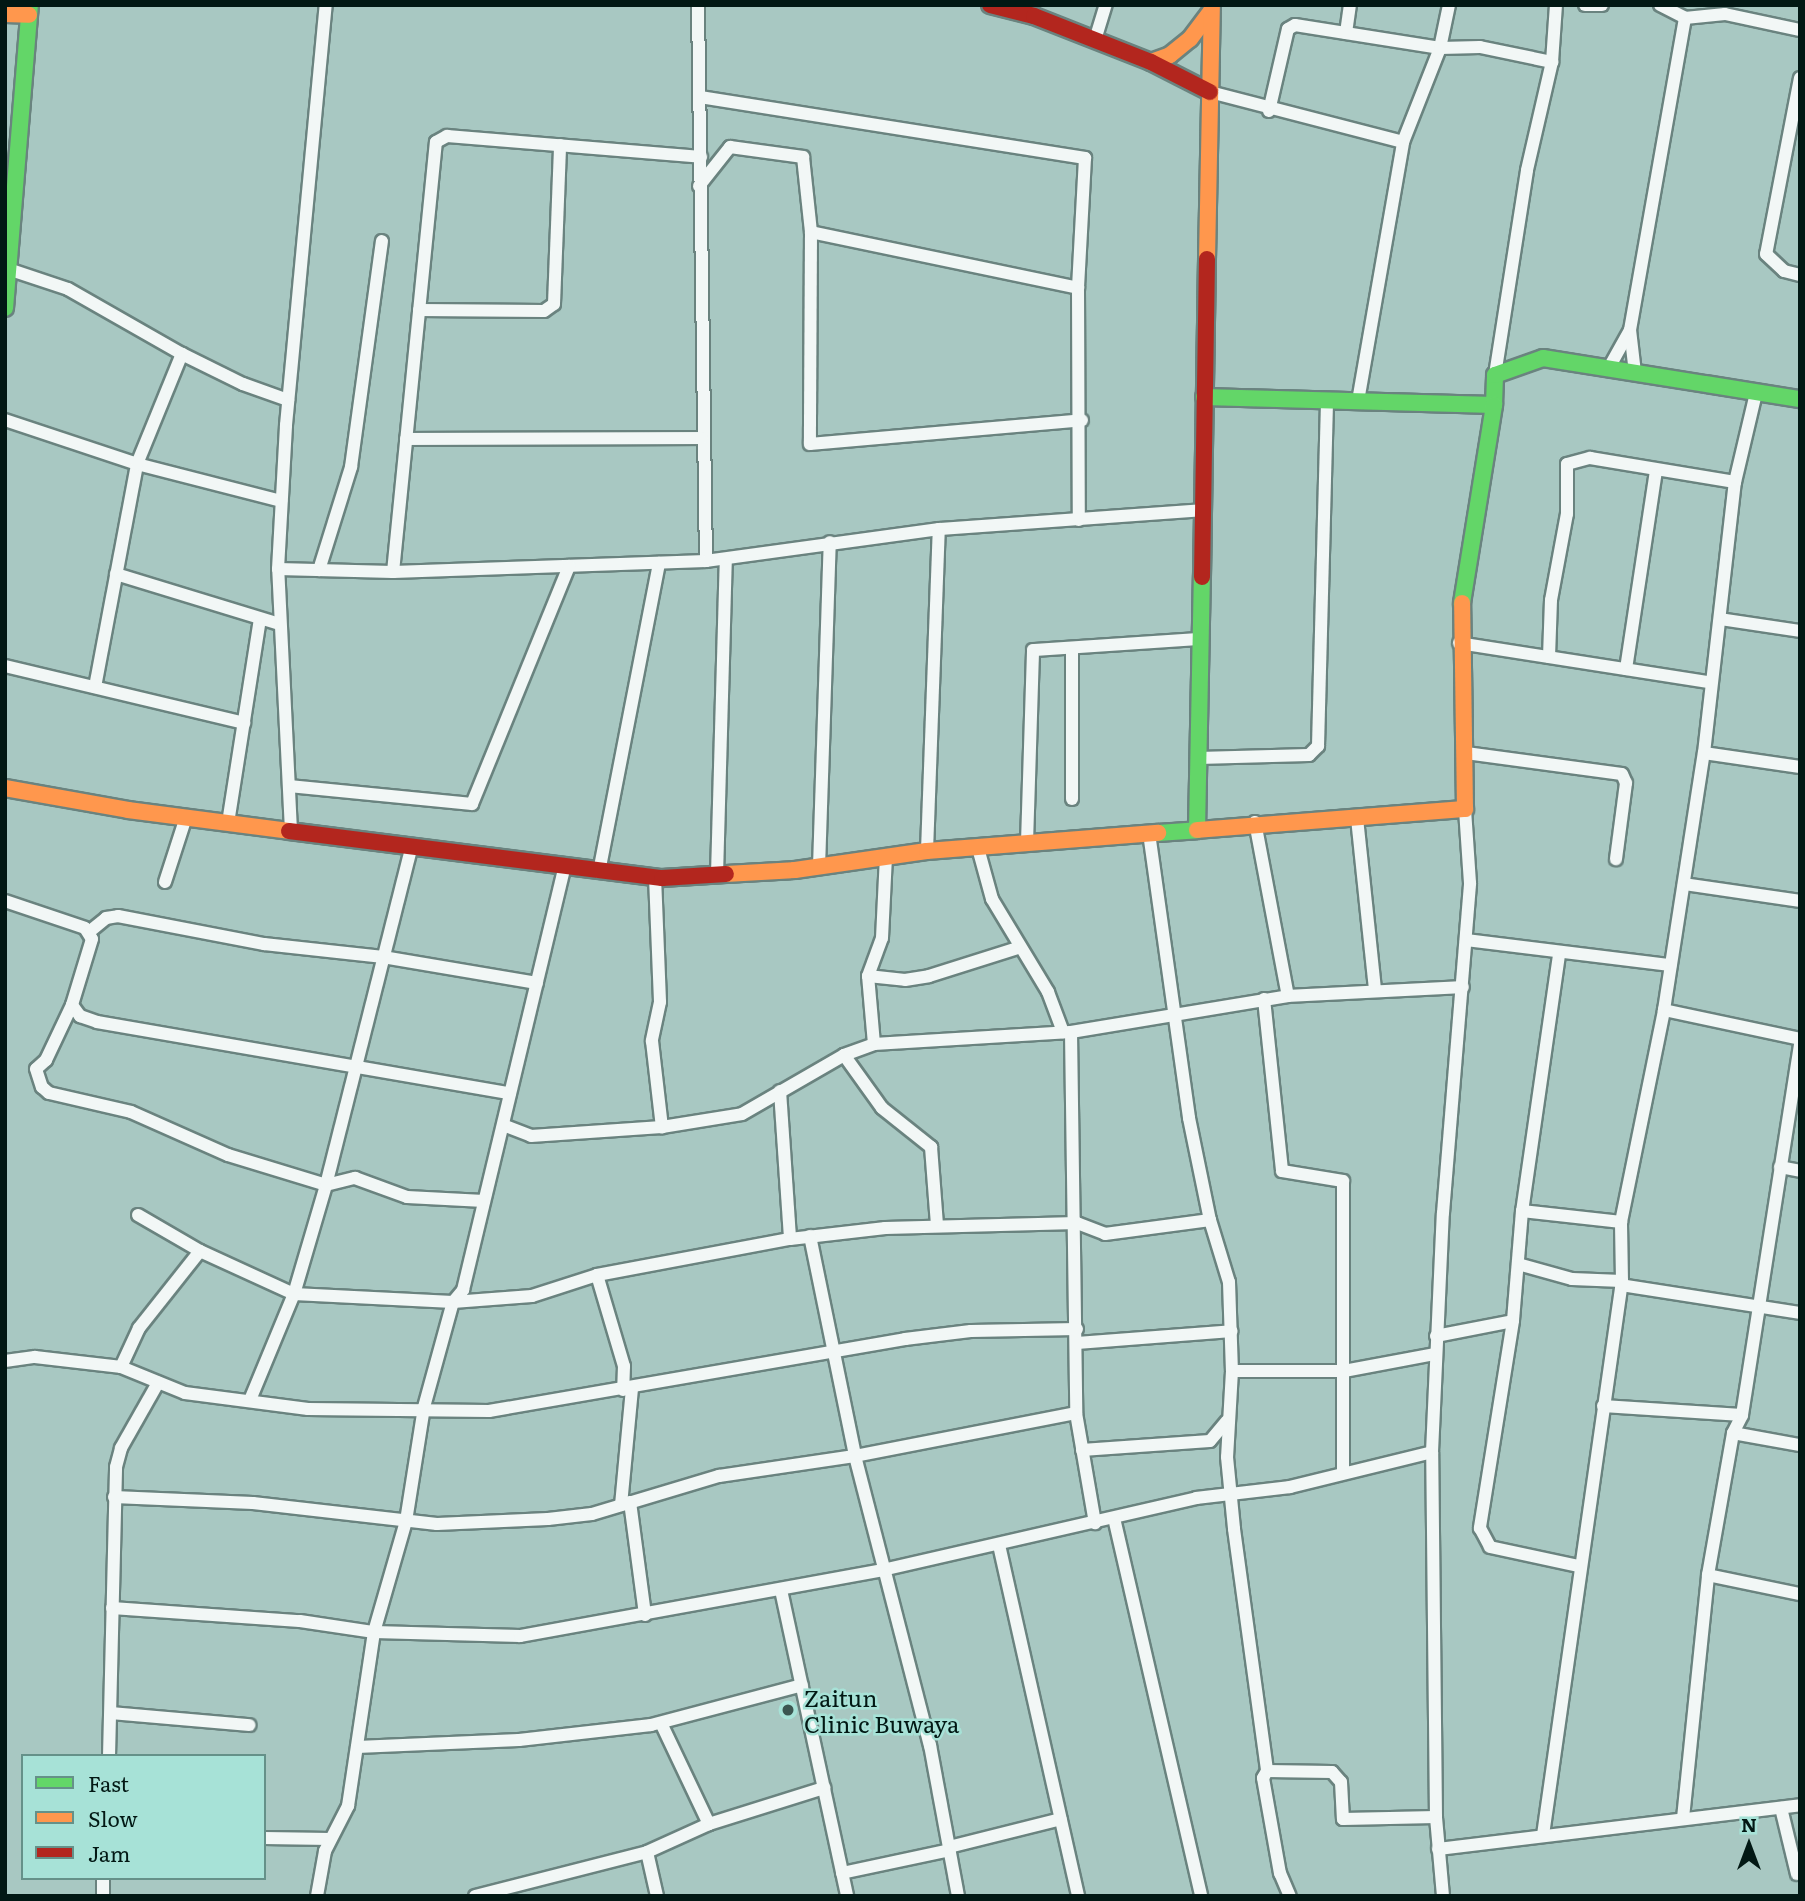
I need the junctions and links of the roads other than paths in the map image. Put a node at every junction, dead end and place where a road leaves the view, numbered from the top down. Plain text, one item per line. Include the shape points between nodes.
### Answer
1 (326, 5) edge
2 (698, 5) edge
3 (990, 5) edge
4 (1106, 5) edge
5 (1350, 5) edge
6 (1449, 5) edge
7 (1556, 5) edge
8 (1586, 5) edge
9 (1602, 5) edge
10 (1660, 5) edge
11 (1212, 8) edge
12 (29, 10) edge
13 (5, 14) edge
14 (1685, 18) junction
15 (1800, 30) edge
16 (1346, 33) junction
17 (1095, 40) junction
18 (1440, 48) junction
19 (1151, 62) junction
20 (1552, 62) junction
21 (1800, 78) edge
22 (1210, 92) junction
23 (700, 97) junction
24 (1269, 111) junction
25 (1403, 142) junction
26 (560, 145) junction
27 (1786, 151) junction
28 (1800, 152) edge
29 (701, 158) junction
30 (699, 186) junction
31 (811, 232) junction
32 (382, 241) dead end
33 (8, 269) junction
34 (1800, 275) edge
35 (1078, 288) junction
36 (5, 307) edge
37 (419, 310) junction
38 (1630, 330) junction
39 (182, 354) junction
40 (1610, 366) junction
41 (1635, 373) junction
42 (1496, 374) junction
43 (1756, 393) junction
44 (1204, 397) junction
45 (1800, 399) edge
46 (288, 400) junction
47 (1327, 401) junction
48 (1358, 401) junction
49 (1494, 405) junction
50 (5, 420) edge
51 (1082, 420) junction
52 (702, 438) junction
53 (406, 439) junction
54 (137, 464) junction
55 (1656, 470) junction
56 (1735, 482) junction
57 (281, 501) junction
58 (1202, 510) junction
59 (1080, 520) junction
60 (939, 529) junction
61 (830, 542) junction
62 (726, 559) junction
63 (706, 561) junction
64 (659, 563) junction
65 (569, 566) junction
66 (278, 569) junction
67 (318, 570) junction
68 (393, 572) junction
69 (116, 574) junction
70 (260, 620) junction
71 (1720, 620) junction
72 (280, 624) junction
73 (1800, 631) edge
74 (1200, 639) junction
75 (1459, 643) junction
76 (1072, 651) junction
77 (1549, 657) junction
78 (5, 666) edge
79 (1626, 669) junction
80 (1709, 681) junction
81 (95, 687) junction
82 (244, 723) junction
83 (1466, 753) junction
84 (1704, 753) junction
85 (1198, 758) junction
86 (1800, 767) edge
87 (289, 786) junction
88 (5, 788) edge
89 (1072, 799) dead end
90 (1465, 809) junction
91 (186, 817) junction
92 (1357, 818) junction
93 (1255, 822) junction
94 (228, 823) junction
95 (1197, 830) junction
96 (291, 831) junction
97 (1149, 834) junction
98 (1027, 843) junction
99 (411, 848) junction
100 (978, 848) junction
101 (927, 851) junction
102 (886, 856) junction
103 (1616, 859) dead end
104 (819, 867) junction
105 (564, 868) junction
106 (599, 872) junction
107 (717, 875) junction
108 (655, 877) junction
109 (165, 882) dead end
110 (1684, 884) junction
111 (5, 901) edge
112 (1800, 901) edge
113 (89, 932) junction
114 (1466, 940) junction
115 (1018, 948) junction
116 (1559, 954) junction
117 (383, 957) junction
118 (1670, 965) junction
119 (869, 976) junction
120 (537, 983) junction
121 (1463, 987) junction
122 (1375, 990) junction
123 (1288, 996) junction
124 (1264, 999) junction
125 (72, 1005) junction
126 (1664, 1010) junction
127 (1172, 1017) junction
128 (1067, 1032) junction
129 (1800, 1039) edge
130 (874, 1044) junction
131 (1800, 1045) edge
132 (844, 1055) junction
133 (356, 1070) junction
134 (780, 1091) junction
135 (510, 1093) junction
136 (503, 1125) junction
137 (662, 1127) junction
138 (1780, 1167) junction
139 (1800, 1171) edge
140 (326, 1185) junction
141 (484, 1201) junction
142 (1522, 1211) junction
143 (138, 1214) dead end
144 (1210, 1220) junction
145 (1621, 1222) junction
146 (1077, 1223) junction
147 (937, 1225) junction
148 (810, 1237) junction
149 (790, 1239) junction
150 (200, 1251) junction
151 (1518, 1264) junction
152 (597, 1275) junction
153 (1621, 1283) junction
154 (293, 1294) junction
155 (453, 1302) junction
156 (1758, 1307) junction
157 (1800, 1313) edge
158 (1513, 1321) junction
159 (1077, 1329) junction
160 (1232, 1331) junction
161 (1436, 1336) junction
162 (1077, 1343) junction
163 (832, 1353) junction
164 (1435, 1354) junction
165 (5, 1361) edge
166 (121, 1367) junction
167 (1232, 1371) junction
168 (1344, 1371) junction
169 (158, 1382) junction
170 (628, 1389) junction
171 (250, 1400) junction
172 (1603, 1406) junction
173 (424, 1407) junction
174 (1076, 1413) junction
175 (1742, 1415) junction
176 (1227, 1421) junction
177 (1733, 1433) junction
178 (1210, 1441) junction
179 (1800, 1445) edge
180 (1082, 1450) junction
181 (1432, 1452) junction
182 (855, 1456) junction
183 (1227, 1457) junction
184 (1343, 1473) junction
185 (114, 1497) junction
186 (1231, 1497) junction
187 (626, 1504) junction
188 (1114, 1518) junction
189 (407, 1521) junction
190 (1095, 1523) junction
191 (999, 1545) junction
192 (1579, 1566) junction
193 (887, 1569) junction
194 (1708, 1575) junction
195 (780, 1590) junction
196 (1800, 1594) edge
197 (112, 1608) junction
198 (645, 1615) junction
199 (374, 1632) junction
200 (802, 1685) junction
201 (111, 1713) junction
202 (661, 1723) junction
203 (249, 1725) dead end
204 (357, 1747) junction
205 (109, 1754) edge
206 (1267, 1771) junction
207 (824, 1788) junction
208 (1800, 1805) edge
209 (1781, 1808) junction
210 (1436, 1817) junction
211 (1684, 1818) junction
212 (1060, 1819) junction
213 (709, 1824) junction
214 (1543, 1835) junction
215 (266, 1838) edge
216 (330, 1839) junction
217 (949, 1849) junction
218 (1438, 1849) junction
219 (647, 1852) junction
220 (842, 1873) junction
221 (1797, 1874) dead end
222 (317, 1896) edge
223 (475, 1896) edge
224 (657, 1896) edge
225 (846, 1896) edge
226 (958, 1896) edge
227 (1078, 1896) edge
228 (1201, 1896) edge
229 (1290, 1896) edge
230 (1443, 1896) edge

1 - 46 street
2 - 23 street
3 - 17 main road
4 - 17 street
5 - 16 street
6 - 18 street
7 - 20 street
8 - 9 street
10 - 14 street
11 - 19 main road via 1191,38 1170,55
11 - 22 main road
12 - 13 main road
12 - 33 main road
14 - 15 street via 1725,14
14 - 38 street
16 - 18 street
16 - 24 street via 1295,25 1288,29
17 - 19 main road
18 - 20 street via 1480,47
18 - 25 street
19 - 22 main road
20 - 42 street via 1527,170
21 - 27 street
22 - 24 street
22 - 44 main road
23 - 29 street
23 - 35 street via 1085,158
24 - 25 street
25 - 48 street
26 - 29 street
26 - 37 street via 439,137
26 - 37 street via 554,304 544,311
27 - 28 street
27 - 34 street via 1766,254 1784,271
29 - 30 street
30 - 31 street via 730,147 803,157
30 - 52 street
31 - 35 street
31 - 51 street via 810,444
32 - 67 street via 351,467
33 - 36 main road
33 - 39 street via 68,289
35 - 51 street
37 - 53 street
38 - 40 street
38 - 41 street
39 - 46 street
39 - 54 street
40 - 41 main road
40 - 42 main road via 1543,358
41 - 43 main road
42 - 49 main road
43 - 45 main road
43 - 56 street
44 - 47 main road
44 - 58 main road
46 - 57 street
47 - 48 main road
47 - 85 street via 1318,746 1309,755
48 - 49 main road
49 - 75 main road
50 - 54 street
51 - 59 street
52 - 53 street
52 - 63 street
53 - 68 street
54 - 57 street
54 - 69 street
55 - 56 street
55 - 77 street via 1590,458 1567,464 1567,514 1552,600
55 - 79 street
56 - 71 street
57 - 66 street
58 - 59 street
58 - 74 main road
59 - 60 street
60 - 61 street
60 - 101 street
61 - 62 street
61 - 104 street
62 - 63 street
62 - 107 street
63 - 64 street
64 - 65 street
64 - 106 street
65 - 68 street
65 - 87 street via 472,804
66 - 67 street
66 - 72 street
67 - 68 street
69 - 70 street
69 - 81 street
70 - 72 street
70 - 82 street
71 - 73 street
71 - 80 street
72 - 87 street
74 - 76 street
74 - 85 main road
75 - 77 street
75 - 83 main road
76 - 89 street
76 - 98 street via 1033,650
77 - 79 street
78 - 81 street
79 - 80 street
80 - 84 street
81 - 82 street
82 - 94 street
83 - 90 main road
83 - 103 street via 1622,774 1626,783
84 - 86 street
84 - 110 street
85 - 95 main road
87 - 96 street
88 - 91 main road
90 - 92 main road
90 - 114 street via 1470,883
91 - 94 main road
91 - 109 street
92 - 93 main road
92 - 122 street
93 - 95 main road
93 - 123 street
94 - 96 main road
95 - 97 main road
96 - 99 main road
97 - 98 main road
97 - 127 street
98 - 100 main road
99 - 105 main road
99 - 117 street
100 - 101 main road
100 - 115 street via 992,899
101 - 102 main road
102 - 104 main road
102 - 119 street via 882,938
104 - 107 main road
105 - 106 main road
105 - 120 street
106 - 108 main road
107 - 108 main road
108 - 137 street via 660,1002 652,1041
110 - 112 street
110 - 118 street
111 - 113 street
113 - 117 street via 106,918 118,916 264,944
113 - 125 street via 92,946
114 - 116 street
114 - 121 street
115 - 119 street via 929,976 905,980
115 - 128 street via 1048,992
116 - 118 street
116 - 142 street
117 - 120 street
117 - 133 street
118 - 126 street
119 - 130 street
120 - 135 street
121 - 122 street
121 - 161 street
122 - 123 street
123 - 124 street
124 - 127 street
124 - 168 street via 1283,1171 1343,1181
125 - 133 street via 80,1016 97,1022
125 - 140 street via 46,1060 36,1069 49,1093 131,1112 228,1155
126 - 129 street
126 - 145 street
127 - 128 street
127 - 144 street
128 - 130 street
128 - 146 street
130 - 132 street
131 - 138 street
132 - 134 street
132 - 147 street via 882,1108 931,1147
133 - 135 street
133 - 140 street
134 - 137 street via 742,1114
134 - 149 street
135 - 136 street
136 - 137 street via 531,1136
136 - 141 street
138 - 139 street
138 - 156 street
140 - 141 street via 355,1178 407,1197
140 - 154 street
141 - 155 street via 463,1290
142 - 145 street
142 - 151 street
143 - 150 street
144 - 146 street via 1105,1234
144 - 160 street via 1229,1282
145 - 153 street
146 - 147 street
146 - 159 street
147 - 148 street
148 - 149 street
148 - 163 street
149 - 152 street
150 - 154 street
150 - 166 street via 139,1328
151 - 153 street via 1572,1279
151 - 158 street
152 - 155 street via 532,1296
152 - 170 street
153 - 156 street
153 - 172 street
154 - 155 street
154 - 171 street
155 - 173 street
156 - 157 street
156 - 175 street
158 - 161 street
158 - 192 street via 1480,1528 1483,1539 1501,1550
159 - 162 street
159 - 163 street via 971,1331
160 - 162 street
160 - 167 street
161 - 164 street
162 - 174 street
163 - 170 street
163 - 182 street
164 - 168 street
164 - 181 street
165 - 166 street via 35,1357
166 - 169 street
167 - 168 street
167 - 176 street
168 - 184 street
169 - 171 street via 185,1393
169 - 185 street via 117,1458
170 - 173 street via 489,1411
170 - 187 street
171 - 173 street via 308,1409
172 - 175 street
172 - 192 street
173 - 189 street
174 - 180 street
174 - 182 street
175 - 177 street
176 - 178 street
176 - 183 street
177 - 179 street
177 - 194 street
178 - 180 street
178 - 183 street
180 - 190 street
181 - 184 street
181 - 210 street
182 - 187 street via 719,1476
182 - 193 street
183 - 186 street
184 - 186 street
185 - 189 street via 253,1503
185 - 197 street
186 - 188 street via 1196,1498
186 - 206 street
187 - 189 street via 548,1519
187 - 198 street
188 - 190 street
188 - 228 street
189 - 199 street
190 - 191 street
191 - 193 street
191 - 212 street
192 - 214 street
193 - 195 street
193 - 217 street
194 - 196 street
194 - 211 street
195 - 198 street
195 - 200 street
197 - 199 street via 300,1621
197 - 201 street
198 - 199 street via 520,1636
199 - 204 street
200 - 202 street
200 - 207 street
201 - 203 street
201 - 205 street
202 - 204 street via 519,1740
202 - 213 street
204 - 216 street via 348,1806
206 - 210 street via 1332,1772 1341,1782 1343,1819
206 - 229 street via 1263,1778 1280,1873
207 - 213 street
207 - 220 street
208 - 209 street
209 - 211 street
209 - 221 street
210 - 218 street
211 - 214 street
212 - 217 street
212 - 227 street
213 - 219 street
214 - 218 street
215 - 216 street
216 - 222 street
217 - 220 street
217 - 226 street
218 - 230 street
219 - 223 street
219 - 224 street
220 - 225 street

